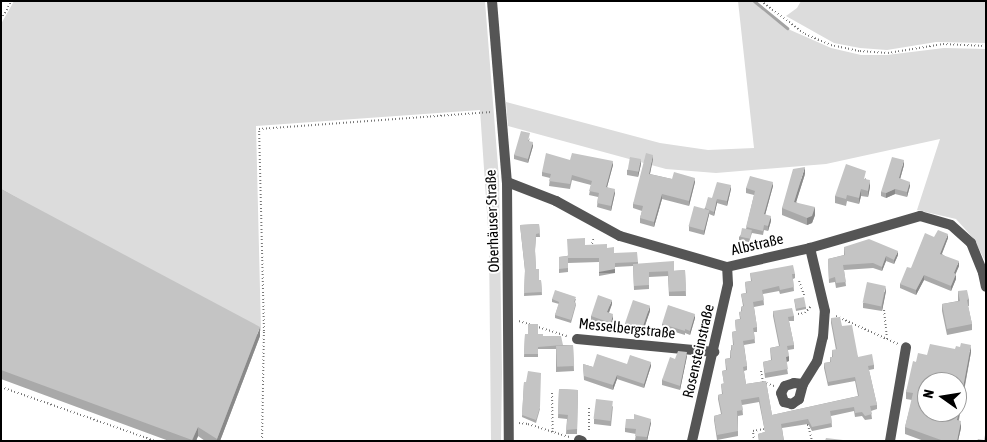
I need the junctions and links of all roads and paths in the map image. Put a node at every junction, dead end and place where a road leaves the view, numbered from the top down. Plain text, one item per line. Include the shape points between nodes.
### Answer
1 (12, 1) edge
2 (492, 1) edge
3 (761, 1) edge
4 (1, 19) edge
5 (986, 46) edge
6 (492, 112) dead end
7 (507, 182) junction
8 (594, 237) dead end
9 (810, 248) junction
10 (590, 250) edge
11 (727, 266) junction
12 (799, 281) dead end
13 (986, 287) edge
14 (804, 295) edge
15 (811, 306) dead end
16 (884, 310) edge
17 (825, 311) junction
18 (798, 314) dead end
19 (509, 320) junction
20 (578, 339) joint
21 (887, 339) junction
22 (906, 348) joint
23 (714, 352) junction
24 (761, 371) dead end
25 (803, 384) junction
26 (1, 387) edge
27 (783, 390) junction
28 (552, 393) dead end
29 (588, 408) dead end
30 (806, 420) edge
31 (510, 422) junction
32 (768, 428) edge
33 (553, 432) junction
34 (155, 441) edge
35 (262, 441) edge
36 (508, 441) edge
37 (581, 441) edge
38 (589, 441) edge
39 (692, 441) edge
40 (754, 441) edge
41 (812, 441) edge
42 (890, 441) edge

1 - 4 path
2 - 7 street, Oberhäuser Straße
3 - 5 path via 805,34 831,45 860,51 888,53 943,44
6 - 35 path via 259,129 264,331
7 - 11 street, Albstraße via 556,201 620,236
7 - 19 street, Oberhäuser Straße
8 - 10 path
9 - 11 street, Albstraße
9 - 13 street, Albstraße via 920,216 951,225 971,243
9 - 17 street
11 - 23 street, Rosensteinstraße via 728,284
12 - 14 path
15 - 18 path via 805,313
16 - 21 path
17 - 21 path
17 - 25 street via 817,362
19 - 20 path, Messelbergstraße via 523,321
19 - 31 street, Oberhäuser Straße
20 - 23 street, Messelbergstraße
21 - 22 path
22 - 42 street
23 - 39 street, Rosensteinstraße
24 - 27 path via 763,382
25 - 27 street via 794,383
25 - 27 street via 799,399 792,404 784,402
26 - 34 path
28 - 33 path
29 - 38 path
30 - 41 path
31 - 33 path
31 - 36 street, Oberhäuser Straße
32 - 40 path via 753,431
33 - 37 path

